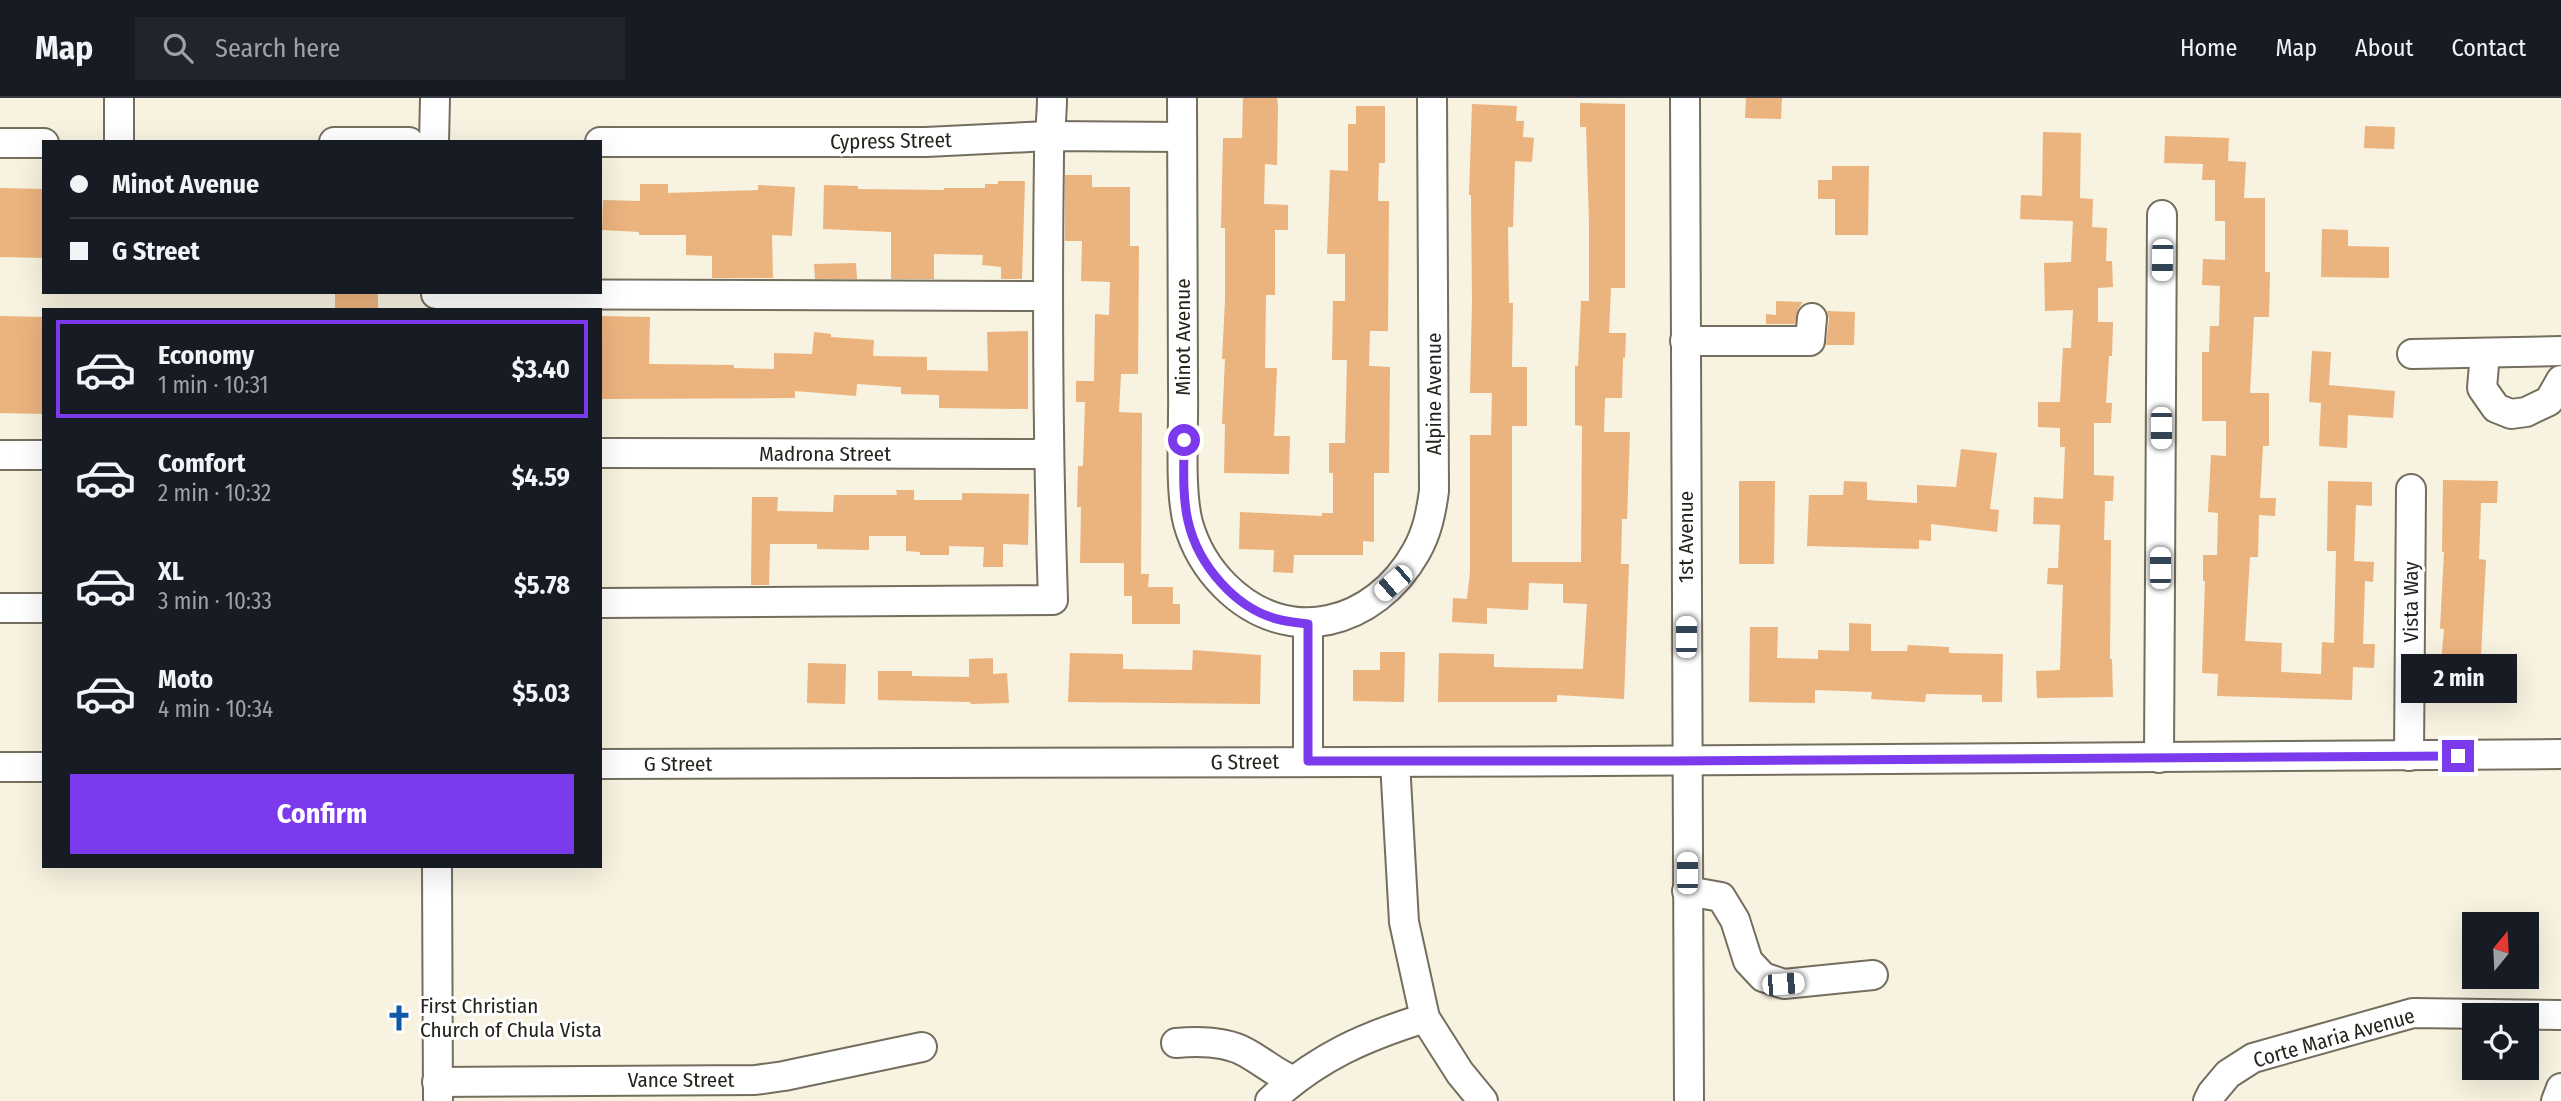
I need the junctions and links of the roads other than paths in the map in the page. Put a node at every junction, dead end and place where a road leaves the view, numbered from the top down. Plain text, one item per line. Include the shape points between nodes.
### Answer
1 (119, 98) edge
2 (435, 98) edge
3 (1052, 98) edge
4 (1182, 98) edge
5 (1432, 98) edge
6 (1685, 98) edge
7 (1049, 136) junction
8 (1181, 137) junction
9 (119, 140) edge
10 (434, 140) edge
11 (602, 142) edge
12 (0, 143) edge
13 (42, 143) edge
14 (2162, 215) dead end
15 (1047, 296) junction
16 (436, 299) edge
17 (1812, 318) dead end
18 (1685, 341) junction
19 (2561, 351) edge
20 (2485, 353) junction
21 (2412, 354) dead end
22 (2561, 380) edge
23 (1048, 448) junction
24 (602, 453) edge
25 (0, 455) edge
26 (42, 455) edge
27 (2411, 489) dead end
28 (602, 603) edge
29 (0, 608) edge
30 (42, 608) edge
31 (1308, 624) junction
32 (2561, 754) edge
33 (2409, 756) junction
34 (2159, 758) junction
35 (1308, 761) junction
36 (1687, 761) junction
37 (1395, 762) junction
38 (602, 764) edge
39 (0, 767) edge
40 (42, 767) edge
41 (437, 868) edge
42 (1687, 891) junction
43 (1874, 975) dead end
44 (2561, 1015) edge
45 (1425, 1018) junction
46 (1175, 1043) dead end
47 (922, 1047) dead end
48 (1292, 1080) junction
49 (2561, 1088) edge
50 (438, 1091) edge
51 (1270, 1101) edge
52 (1483, 1101) edge
53 (1689, 1101) edge
54 (2208, 1101) edge
55 (2556, 1101) edge

1 - 9 street
2 - 10 street
3 - 7 street
4 - 8 street, Minot Avenue
5 - 31 street, Alpine Avenue via 1432,512 1418,550 1393,583 1345,615
6 - 18 street, 1st Avenue
7 - 8 street, Cypress Street
7 - 11 street, Cypress Street via 926,142
7 - 15 street
8 - 31 street, Minot Avenue via 1188,522 1200,555 1236,597 1279,620
12 - 13 street
14 - 34 street
15 - 16 street
15 - 23 street
17 - 18 street via 1810,341
18 - 36 street, 1st Avenue
19 - 20 street
20 - 21 street
20 - 22 street via 2482,388 2496,408 2511,414 2549,401
23 - 24 street, Madrona Street via 1038,454
23 - 28 street via 1053,600
25 - 26 street
27 - 33 street, Vista Way
29 - 30 street
31 - 35 street
32 - 33 street, G Street
33 - 34 street, G Street
34 - 36 street, G Street
35 - 37 street, G Street
35 - 38 street, G Street
36 - 37 street, G Street
36 - 42 street, 1st Avenue
37 - 45 street via 1404,922
39 - 40 street
41 - 50 street
42 - 43 street via 1721,897 1735,920 1748,961 1763,977 1783,984
42 - 53 street, 1st Avenue
44 - 54 street, Corte Maria Avenue via 2413,1013 2253,1058 2228,1074
45 - 48 street via 1375,1033
45 - 52 street
46 - 48 street via 1203,1041 1243,1051
47 - 50 street, Vance Street via 755,1080
48 - 51 street
49 - 55 street

